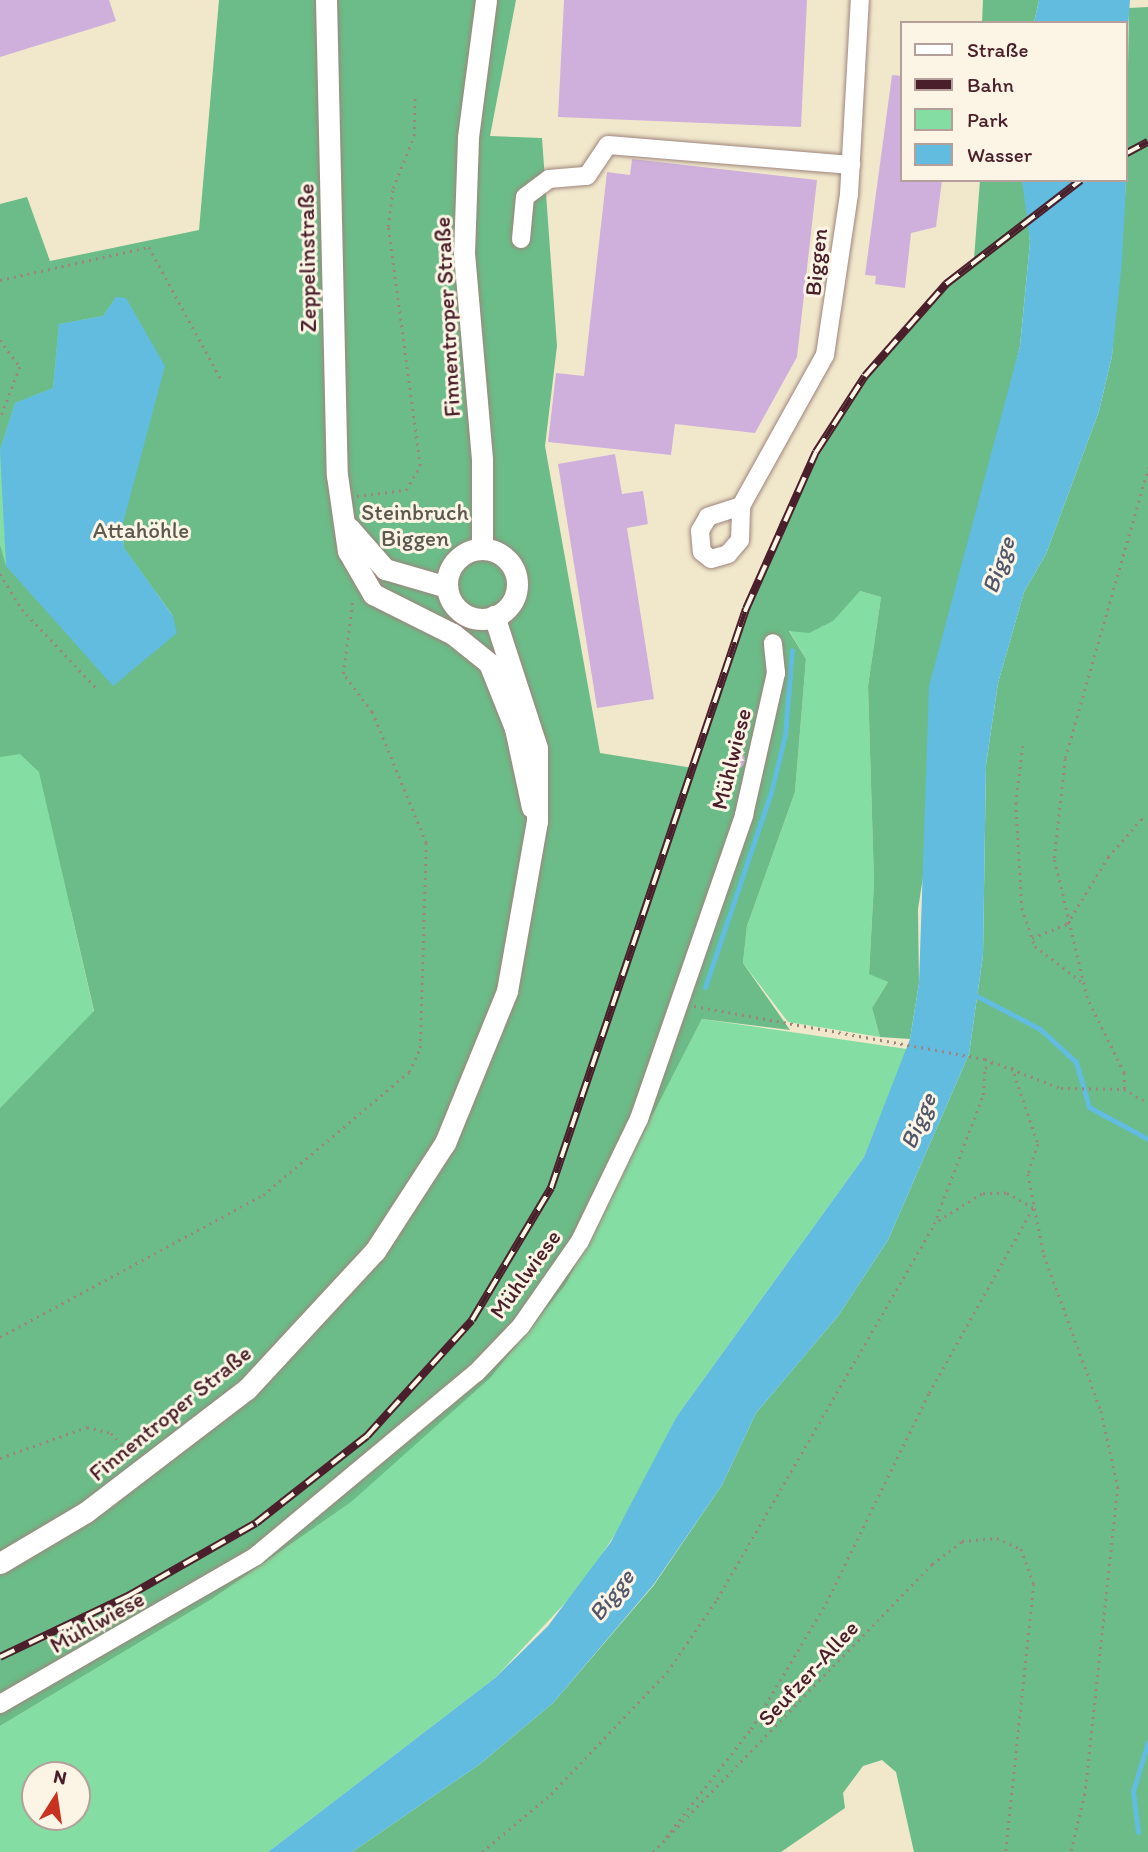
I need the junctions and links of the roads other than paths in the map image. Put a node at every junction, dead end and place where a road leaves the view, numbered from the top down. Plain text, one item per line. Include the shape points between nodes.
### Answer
1 (326, 0) edge
2 (486, 0) edge
3 (860, 0) edge
4 (851, 165) junction
5 (520, 239) dead end
6 (342, 506) junction
7 (741, 506) dead end
8 (482, 549) junction
9 (447, 587) junction
10 (494, 616) junction
11 (773, 643) dead end
12 (537, 821) junction
13 (0, 1563) edge
14 (0, 1704) edge

1 - 6 main road, Zeppelinstraße
2 - 8 main road, Finnentroper Straße via 468,137 464,253 482,459
3 - 4 street, Biggen
4 - 5 street via 608,145 587,176 549,179 525,197
4 - 7 street, Biggen via 825,355
6 - 9 main road, Zeppelinstraße via 354,538 385,569
6 - 12 main road, Zeppelinstraße via 348,551 362,583 389,604 453,634 489,663 515,728
8 - 9 main road via 457,561
8 - 10 main road via 506,558 515,573 511,604
9 - 10 main road via 463,613
10 - 12 main road, Finnentroper Straße via 537,748
11 - 14 street, Mühlwiese via 776,673 744,814 639,1119 580,1241 521,1326 476,1373 257,1556
12 - 13 main road, Finnentroper Straße via 519,937 490,1042 411,1200 292,1346 143,1472

